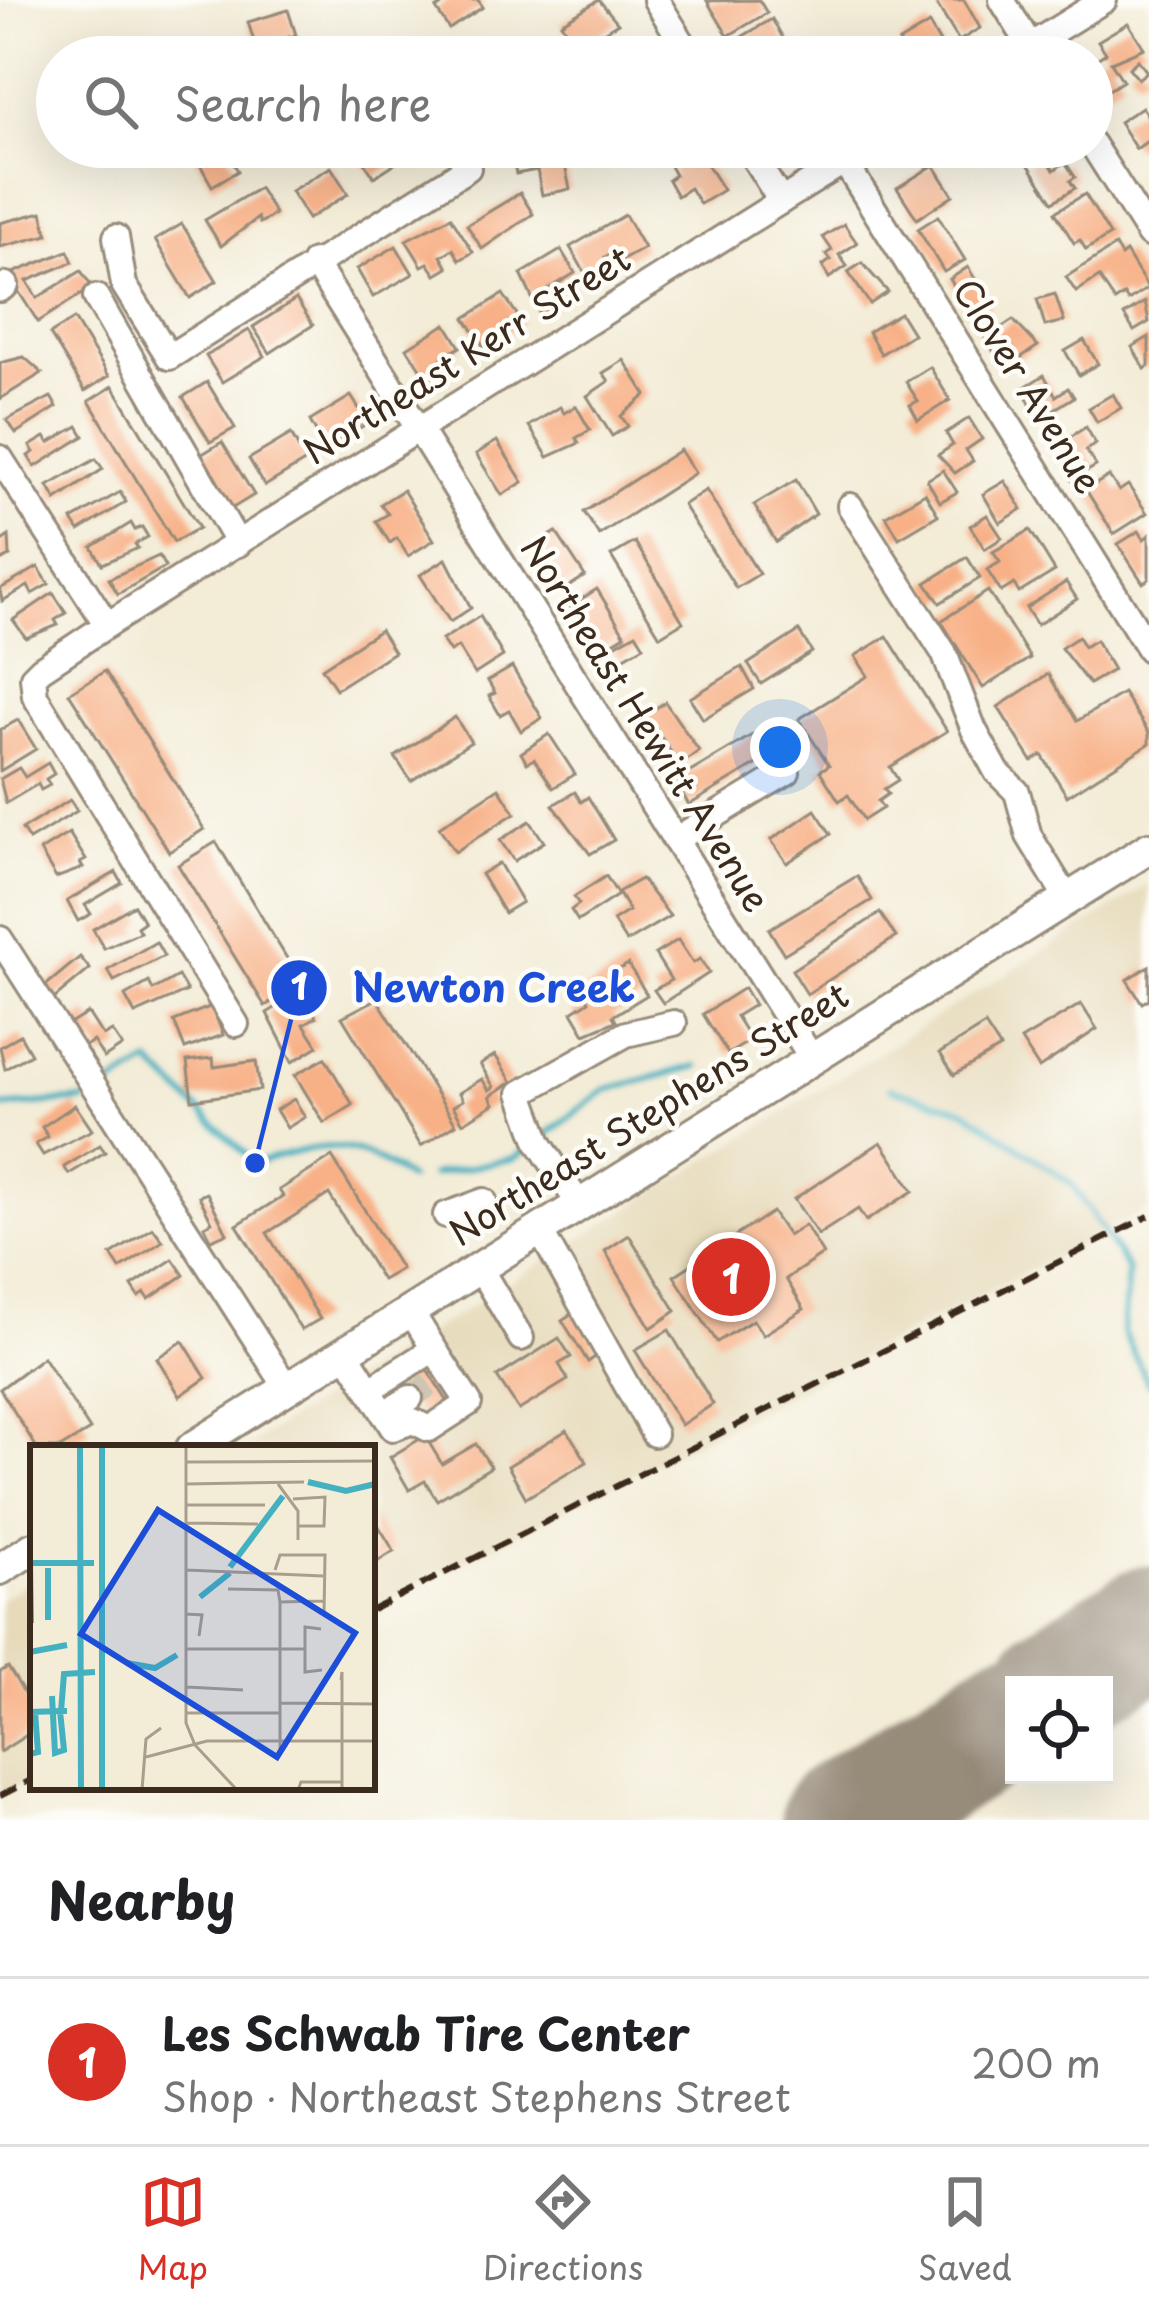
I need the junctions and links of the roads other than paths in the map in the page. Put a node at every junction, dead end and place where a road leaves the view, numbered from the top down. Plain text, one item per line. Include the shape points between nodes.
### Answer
1 (656, 0) edge
2 (1002, 0) edge
3 (1104, 0) edge
4 (679, 36) edge
5 (1019, 36) edge
6 (1052, 36) edge
7 (468, 168) edge
8 (760, 168) edge
9 (833, 168) edge
10 (848, 168) edge
11 (1107, 168) edge
12 (781, 201) junction
13 (1149, 235) edge
14 (116, 237) dead end
15 (314, 262) junction
16 (96, 297) dead end
17 (169, 356) junction
18 (141, 376) junction
19 (417, 430) junction
20 (0, 458) edge
21 (850, 506) dead end
22 (238, 544) junction
23 (107, 625) junction
24 (1149, 649) edge
25 (787, 772) dead end
26 (675, 840) junction
27 (1149, 848) edge
28 (1067, 898) junction
29 (0, 939) edge
30 (674, 1023) dead end
31 (236, 1024) dead end
32 (811, 1057) junction
33 (484, 1201) dead end
34 (580, 1204) junction
35 (446, 1215) dead end
36 (539, 1229) junction
37 (479, 1268) junction
38 (410, 1310) junction
39 (521, 1338) dead end
40 (434, 1349) junction
41 (345, 1351) junction
42 (287, 1388) junction
43 (369, 1390) junction
44 (410, 1398) tunnel mouth
45 (384, 1414) junction
46 (654, 1433) dead end
47 (196, 1445) edge
48 (30, 1550) edge
49 (0, 1569) edge

1 - 4 street
2 - 5 street
3 - 6 street
7 - 15 street
8 - 12 street
9 - 12 street, Northeast Kerr Street
10 - 24 street, Clover Avenue
11 - 13 street
12 - 19 street, Northeast Kerr Street
14 - 17 street via 124,285
15 - 17 street
15 - 19 street, Northeast Hewitt Avenue
16 - 18 street
17 - 18 street
18 - 22 street
19 - 22 street, Northeast Kerr Street
19 - 26 street, Northeast Hewitt Avenue
20 - 23 street
21 - 28 street via 944,653 974,730 1017,792 1029,836
22 - 23 street, Northeast Kerr Street
23 - 31 street, Northeast Kerr Street via 41,669 31,686
25 - 26 street
26 - 32 street, Northeast Hewitt Avenue
27 - 28 main road, Northeast Stephens Street
28 - 32 main road, Northeast Stephens Street
29 - 42 street
30 - 34 street via 626,1034 520,1093 539,1143
32 - 34 main road, Northeast Stephens Street
33 - 35 street
34 - 36 main road, Northeast Stephens Street
36 - 37 main road, Northeast Stephens Street
36 - 46 street
37 - 38 main road, Northeast Stephens Street
37 - 39 street
38 - 40 street
38 - 41 main road, Northeast Stephens Street
40 - 43 street
40 - 45 street via 442,1377 469,1403 429,1429 413,1421 393,1427
41 - 42 main road, Northeast Stephens Street
41 - 43 street
42 - 47 main road, Northeast Stephens Street
43 - 45 street
44 - 45 street
48 - 49 main road

